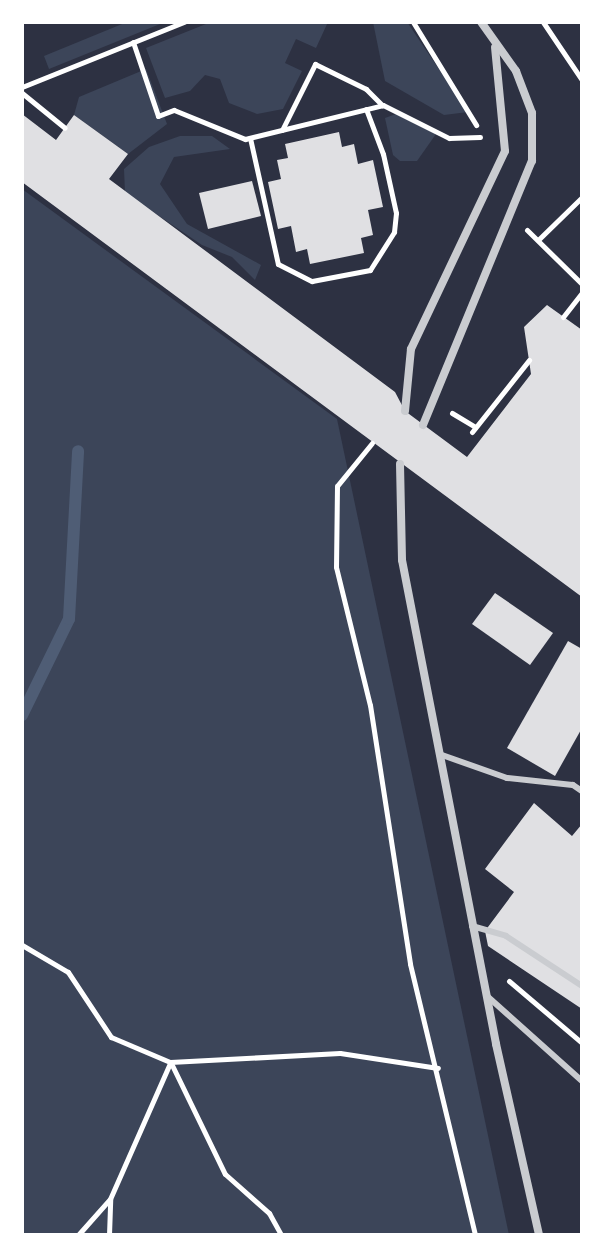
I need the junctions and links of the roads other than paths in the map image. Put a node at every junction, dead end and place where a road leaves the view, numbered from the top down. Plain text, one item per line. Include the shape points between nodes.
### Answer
1 (481, 22) edge
2 (495, 46) junction
3 (405, 411) dead end
4 (423, 425) dead end
5 (400, 464) dead end
6 (442, 755) junction
7 (582, 791) edge
8 (472, 926) junction
9 (582, 986) edge
10 (487, 996) junction
11 (582, 1081) edge
12 (539, 1235) edge

1 - 2 street
2 - 3 street via 505,151 411,349
2 - 4 street via 516,71 532,113 532,161
5 - 6 street via 402,560
6 - 7 lane via 507,778 573,785
6 - 8 street
8 - 9 lane via 506,936
8 - 10 street
10 - 11 lane
10 - 12 street

